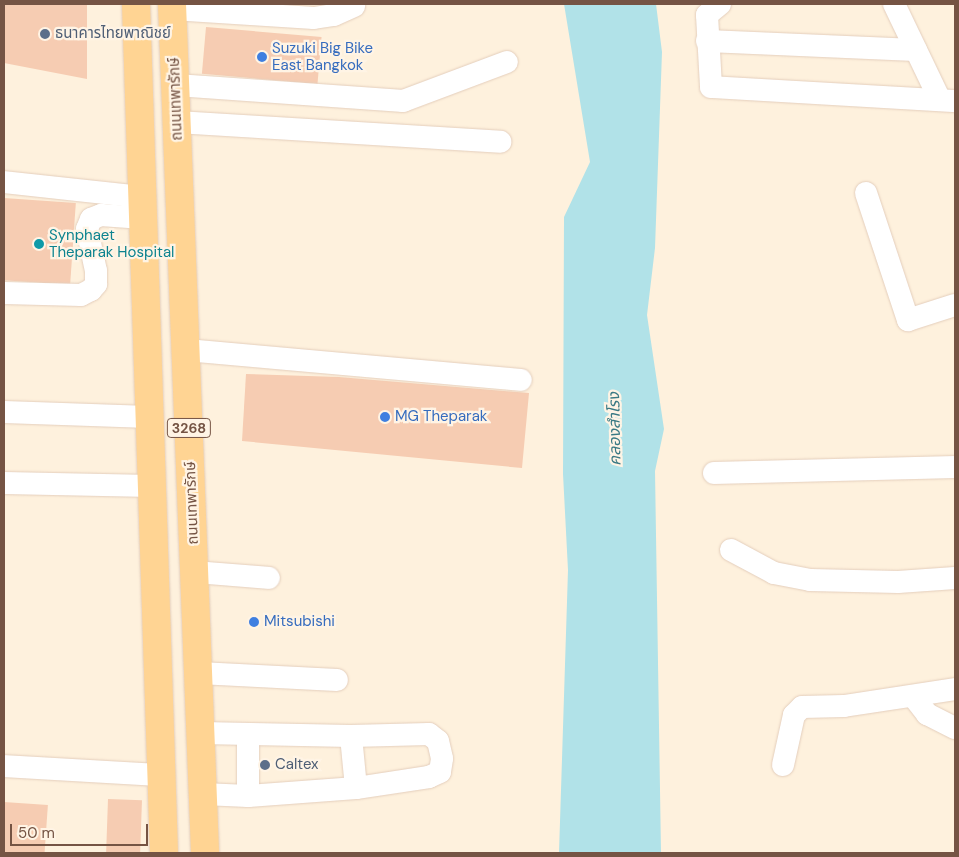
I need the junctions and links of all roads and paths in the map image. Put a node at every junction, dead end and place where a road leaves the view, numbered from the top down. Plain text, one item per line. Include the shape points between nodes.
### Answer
1 (136, 4) edge
2 (720, 4) edge
3 (894, 4) edge
4 (172, 6) edge
5 (354, 6) dead end
6 (707, 41) junction
7 (916, 50) junction
8 (507, 62) dead end
9 (176, 85) junction
10 (948, 100) edge
11 (177, 122) junction
12 (500, 142) dead end
13 (4, 182) edge
14 (866, 193) dead end
15 (143, 208) junction
16 (4, 293) edge
17 (955, 305) edge
18 (186, 350) junction
19 (521, 380) dead end
20 (4, 412) edge
21 (149, 418) junction
22 (955, 467) edge
23 (714, 473) dead end
24 (4, 483) edge
25 (152, 486) junction
26 (731, 550) dead end
27 (195, 572) junction
28 (269, 578) dead end
29 (955, 578) edge
30 (199, 673) junction
31 (337, 680) dead end
32 (955, 689) edge
33 (914, 696) junction
34 (955, 728) edge
35 (201, 733) junction
36 (248, 736) junction
37 (351, 736) junction
38 (783, 765) dead end
39 (4, 766) edge
40 (161, 775) junction
41 (356, 788) junction
42 (203, 794) junction
43 (248, 796) junction
44 (164, 853) edge
45 (205, 853) edge

1 - 15 main road, 3268
2 - 6 street via 707,15
3 - 7 street
4 - 5 street via 314,18 334,15
4 - 9 main road, ถนนเทพารักษ์ / 3268
6 - 7 street
6 - 10 street via 711,87
7 - 10 street
8 - 9 street via 403,101
9 - 11 main road, ถนนเทพารักษ์ / 3268
11 - 12 street
11 - 18 main road, ถนนเทพารักษ์ / 3268
13 - 15 street
14 - 17 street via 908,320
15 - 16 street via 91,219 87,229 96,284 91,290 81,295
15 - 21 main road, 3268
18 - 19 street
18 - 27 main road, ถนนเทพารักษ์ / 3268
20 - 21 street
21 - 25 main road, 3268
22 - 23 street
24 - 25 street
25 - 40 main road, 3268
26 - 29 street via 774,573 810,580 898,582
27 - 28 street
27 - 30 main road, ถนนเทพารักษ์ / 3268
30 - 31 street
30 - 35 main road, ถนนเทพารักษ์ / 3268
32 - 33 street
33 - 34 street via 927,714
33 - 38 street via 844,706 802,706 794,715
35 - 36 street
35 - 42 main road, ถนนเทพารักษ์ / 3268
36 - 37 street
36 - 43 street
37 - 41 street
37 - 41 street via 429,734 438,741 442,759 440,772 429,777
39 - 40 street
40 - 44 main road, 3268
41 - 43 street
42 - 43 street
42 - 45 main road, ถนนเทพารักษ์ / 3268

